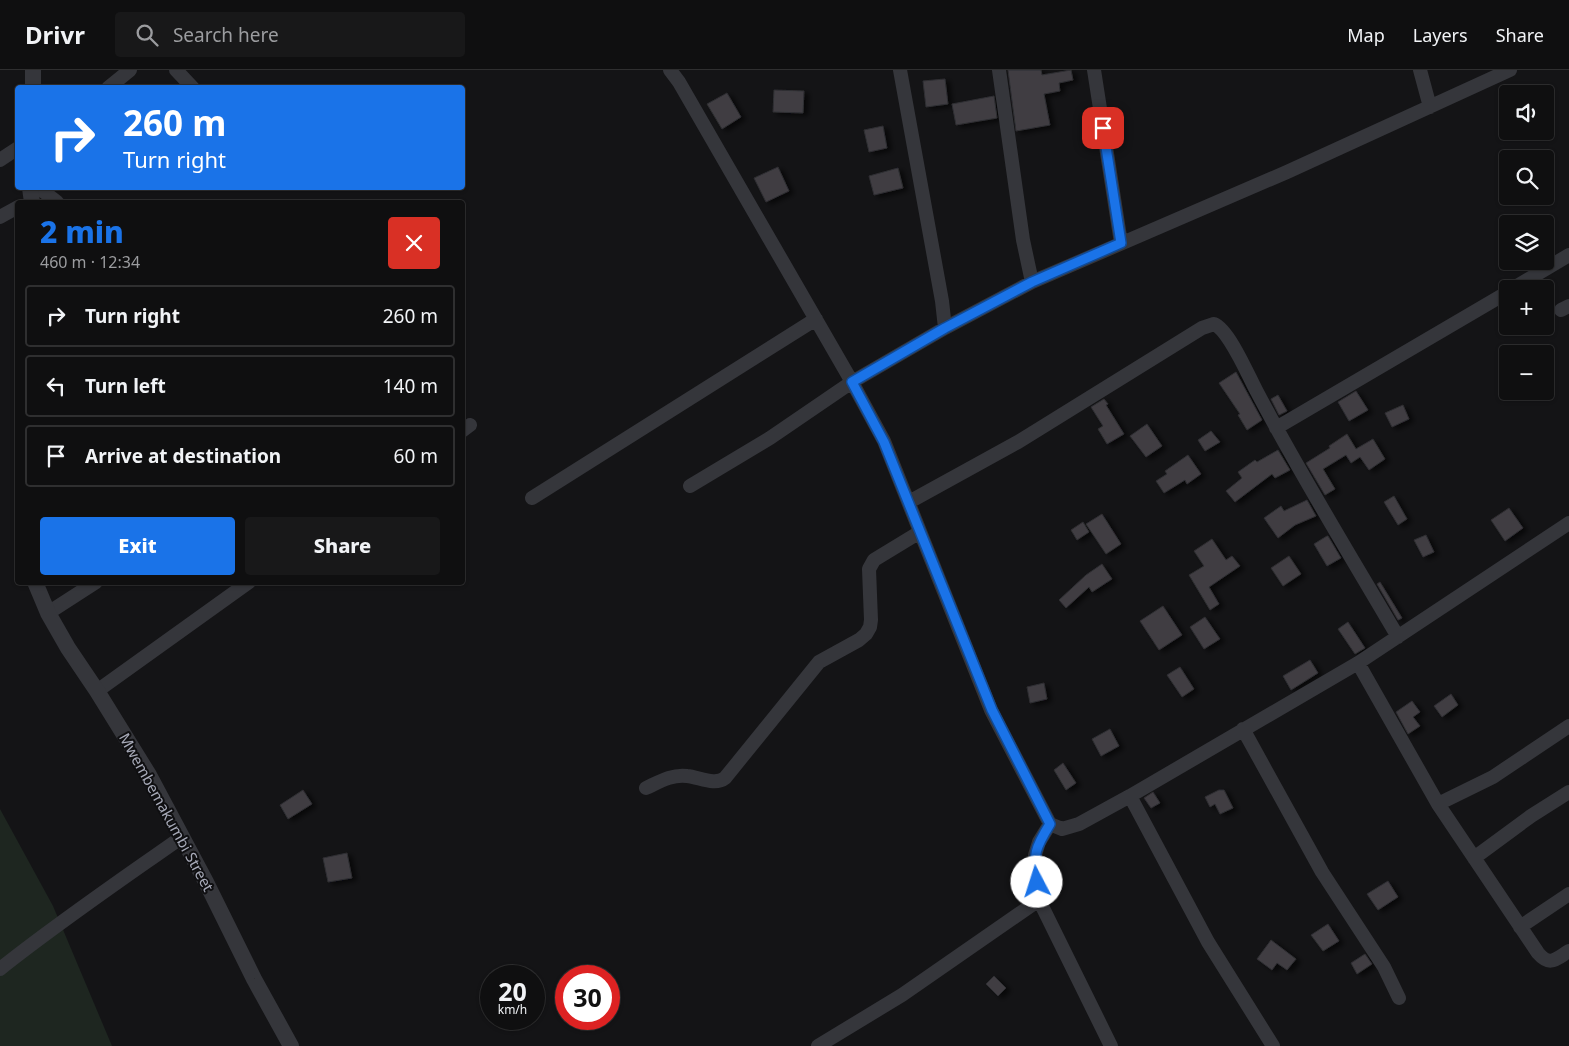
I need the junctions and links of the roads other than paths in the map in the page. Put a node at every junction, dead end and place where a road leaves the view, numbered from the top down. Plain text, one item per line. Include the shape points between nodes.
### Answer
1 (33, 70) edge
2 (130, 70) edge
3 (176, 70) edge
4 (670, 70) edge
5 (900, 70) edge
6 (999, 70) edge
7 (1094, 70) edge
8 (1420, 70) edge
9 (1509, 70) edge
10 (33, 85) edge
11 (112, 85) edge
12 (189, 85) edge
13 (1430, 107) junction
14 (15, 150) edge
15 (0, 160) edge
16 (29, 198) edge
17 (44, 200) edge
18 (15, 207) edge
19 (0, 217) edge
20 (1121, 243) junction
21 (1569, 255) edge
22 (1527, 280) edge
23 (1032, 282) junction
24 (1499, 297) edge
25 (816, 319) junction
26 (945, 328) junction
27 (852, 382) junction
28 (1276, 428) junction
29 (690, 486) dead end
30 (532, 498) dead end
31 (909, 502) junction
32 (1569, 523) edge
33 (920, 532) junction
34 (36, 585) edge
35 (91, 585) edge
36 (244, 585) edge
37 (48, 613) junction
38 (1398, 637) junction
39 (1358, 663) junction
40 (97, 691) junction
41 (1569, 726) edge
42 (1243, 729) junction
43 (646, 788) dead end
44 (1569, 792) edge
45 (1130, 796) junction
46 (1438, 804) junction
47 (1050, 824) junction
48 (182, 837) junction
49 (1474, 858) junction
50 (1569, 894) edge
51 (1038, 900) junction
52 (1520, 927) junction
53 (1569, 951) edge
54 (0, 970) edge
55 (1399, 998) dead end
56 (290, 1046) edge
57 (818, 1046) edge
58 (1111, 1046) edge
59 (1273, 1046) edge

1 - 10 street
2 - 11 street
3 - 12 street
4 - 25 street
5 - 26 street
6 - 23 street
7 - 20 street
8 - 13 street
9 - 13 street
13 - 20 street
14 - 15 street
16 - 17 street
18 - 19 street
20 - 23 street
21 - 22 street
23 - 26 street
24 - 28 street
25 - 27 street
25 - 30 street
26 - 27 street
27 - 29 street via 770,438
27 - 31 street via 884,442
28 - 31 street via 1231,342 1214,324 1202,328 1018,442
28 - 38 street
31 - 33 street
32 - 38 street
33 - 43 street via 870,565 871,620 866,634 819,662 725,778 715,782 685,776 671,777
33 - 47 street via 992,710
34 - 37 street, Mwembemakumbi Street
35 - 37 street
36 - 40 street
37 - 40 street, Mwembemakumbi Street
38 - 39 street
39 - 42 street
39 - 46 street
40 - 48 street, Mwembemakumbi Street via 135,751
41 - 46 street via 1493,777
42 - 45 street
42 - 55 street via 1322,872 1384,967
44 - 49 street
45 - 47 street via 1079,824 1062,829
45 - 59 street via 1208,942
46 - 49 street
47 - 51 street via 1035,855
48 - 54 street via 80,908
48 - 56 street, Mwembemakumbi Street
49 - 52 street
50 - 52 street
51 - 57 street via 902,995
51 - 58 street
52 - 53 street via 1544,960 1552,961

